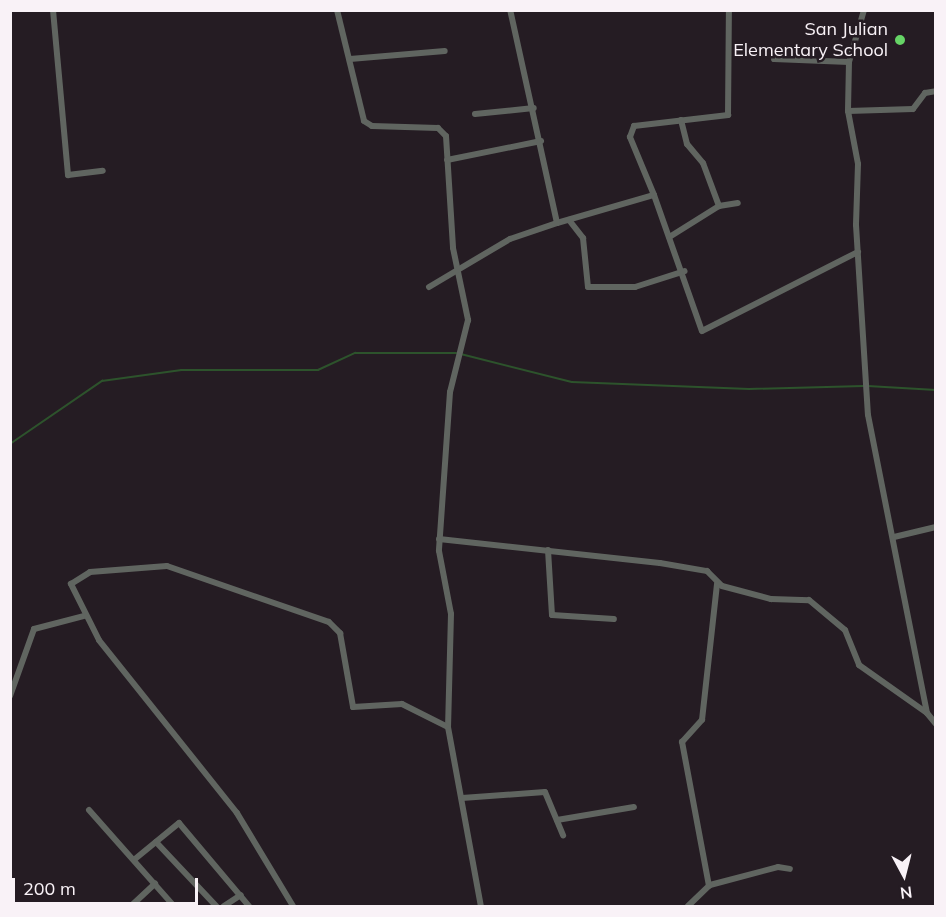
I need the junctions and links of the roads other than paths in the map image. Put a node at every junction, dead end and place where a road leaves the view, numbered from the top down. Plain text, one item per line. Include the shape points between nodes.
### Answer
1 (53, 10) edge
2 (337, 10) edge
3 (510, 10) edge
4 (729, 10) edge
5 (864, 10) edge
6 (445, 51) dead end
7 (350, 59) junction
8 (774, 59) dead end
9 (849, 62) junction
10 (936, 91) edge
11 (534, 108) junction
12 (848, 111) junction
13 (475, 114) dead end
14 (681, 120) junction
15 (541, 141) junction
16 (447, 160) junction
17 (103, 171) dead end
18 (654, 195) junction
19 (738, 202) dead end
20 (720, 206) junction
21 (569, 220) junction
22 (556, 223) junction
23 (671, 236) junction
24 (858, 252) junction
25 (459, 271) junction
26 (685, 271) junction
27 (429, 287) dead end
28 (936, 527) edge
29 (894, 537) junction
30 (439, 539) junction
31 (548, 550) junction
32 (717, 584) junction
33 (84, 616) junction
34 (614, 619) dead end
35 (10, 696) edge
36 (927, 713) junction
37 (936, 724) edge
38 (448, 727) junction
39 (462, 798) junction
40 (634, 807) dead end
41 (89, 810) dead end
42 (557, 820) junction
43 (563, 835) dead end
44 (156, 842) junction
45 (135, 859) junction
46 (790, 869) dead end
47 (155, 884) junction
48 (709, 886) junction
49 (241, 895) junction
50 (131, 906) edge
51 (174, 906) edge
52 (216, 906) edge
53 (224, 906) edge
54 (249, 906) edge
55 (293, 906) edge
56 (481, 906) edge
57 (688, 906) edge

1 - 17 street via 68,176
2 - 7 street
3 - 11 street
4 - 14 street via 730,112
5 - 9 street
6 - 7 street
7 - 16 street via 364,121 372,126 441,129
8 - 9 street
9 - 12 street
10 - 12 street via 925,93 913,109
11 - 13 street
11 - 15 street
12 - 24 street via 858,164
14 - 18 street via 638,124 631,130
14 - 20 street via 687,144 703,163
15 - 16 street
15 - 22 street
16 - 25 street
18 - 21 street
18 - 23 street
19 - 20 street
20 - 23 street
21 - 22 street
21 - 26 street via 583,238 588,287 635,287
22 - 25 street via 519,234
23 - 26 street
24 - 26 street via 702,331
24 - 29 street via 875,459
25 - 27 street
25 - 30 street via 468,320 455,359 441,473
28 - 29 street
29 - 36 street
30 - 31 street
30 - 38 street via 451,614
31 - 32 street via 707,571
31 - 34 street via 552,615
32 - 36 street via 817,603 845,630 859,665
32 - 48 street via 702,720 684,737 681,749
33 - 35 street via 34,629
33 - 38 street via 69,587 82,575 181,568 335,625 353,707 402,704
33 - 55 street via 126,677 237,813
36 - 37 street
38 - 39 street
39 - 42 street via 545,792
39 - 56 street
40 - 42 street
41 - 45 street
42 - 43 street
44 - 45 street
44 - 49 street via 179,823
44 - 52 street
45 - 47 street
46 - 48 street via 715,880
47 - 50 street
47 - 51 street
48 - 57 street
49 - 53 street
49 - 54 street

